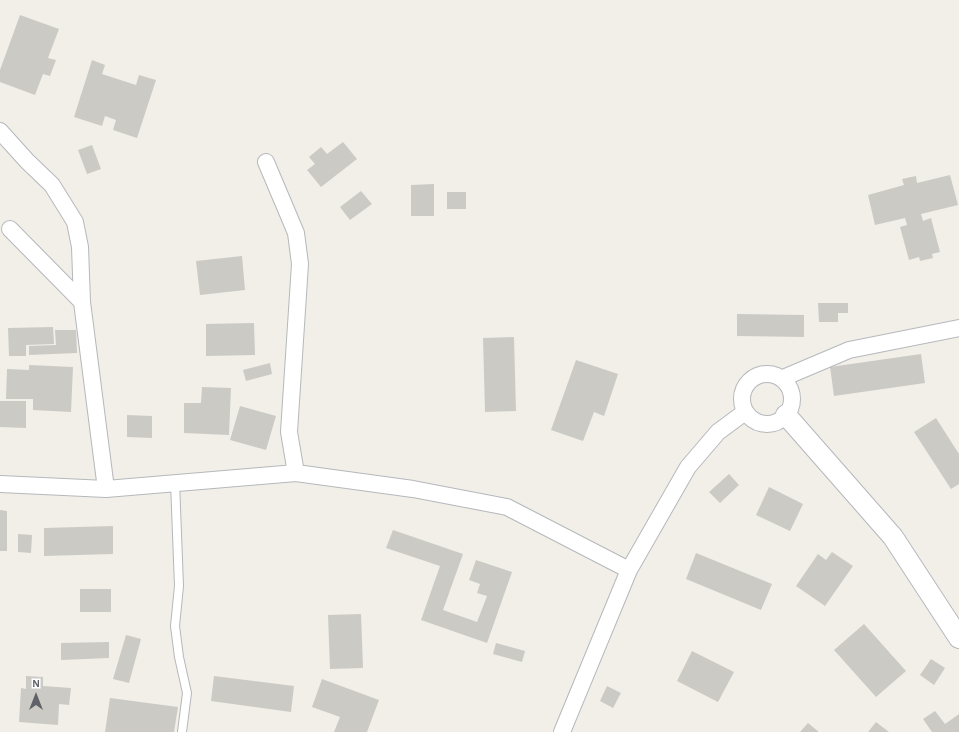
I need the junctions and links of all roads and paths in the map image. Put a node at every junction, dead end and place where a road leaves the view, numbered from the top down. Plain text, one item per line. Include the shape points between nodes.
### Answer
1 (0, 131) edge
2 (266, 162) dead end
3 (10, 229) dead end
4 (82, 302) junction
5 (959, 328) edge
6 (782, 378) junction
7 (745, 412) junction
8 (786, 415) junction
9 (296, 473) junction
10 (175, 482) junction
11 (0, 484) edge
12 (106, 489) junction
13 (629, 570) junction
14 (959, 638) edge
15 (182, 732) edge
16 (562, 732) edge

1 - 4 street via 52,185 75,222 80,247
2 - 9 street via 296,233 300,264 289,432
3 - 4 street
4 - 12 street
5 - 6 street via 849,350
6 - 7 street via 772,374 760,374 749,380 742,389 741,401
6 - 8 street via 791,392 792,400
7 - 8 street via 751,419 769,424
7 - 13 street via 718,432 688,467
8 - 14 street via 893,537
9 - 10 street
9 - 13 street via 413,489 507,507
10 - 12 street
10 - 15 lane via 179,586 175,626 187,693
11 - 12 street
13 - 16 street

